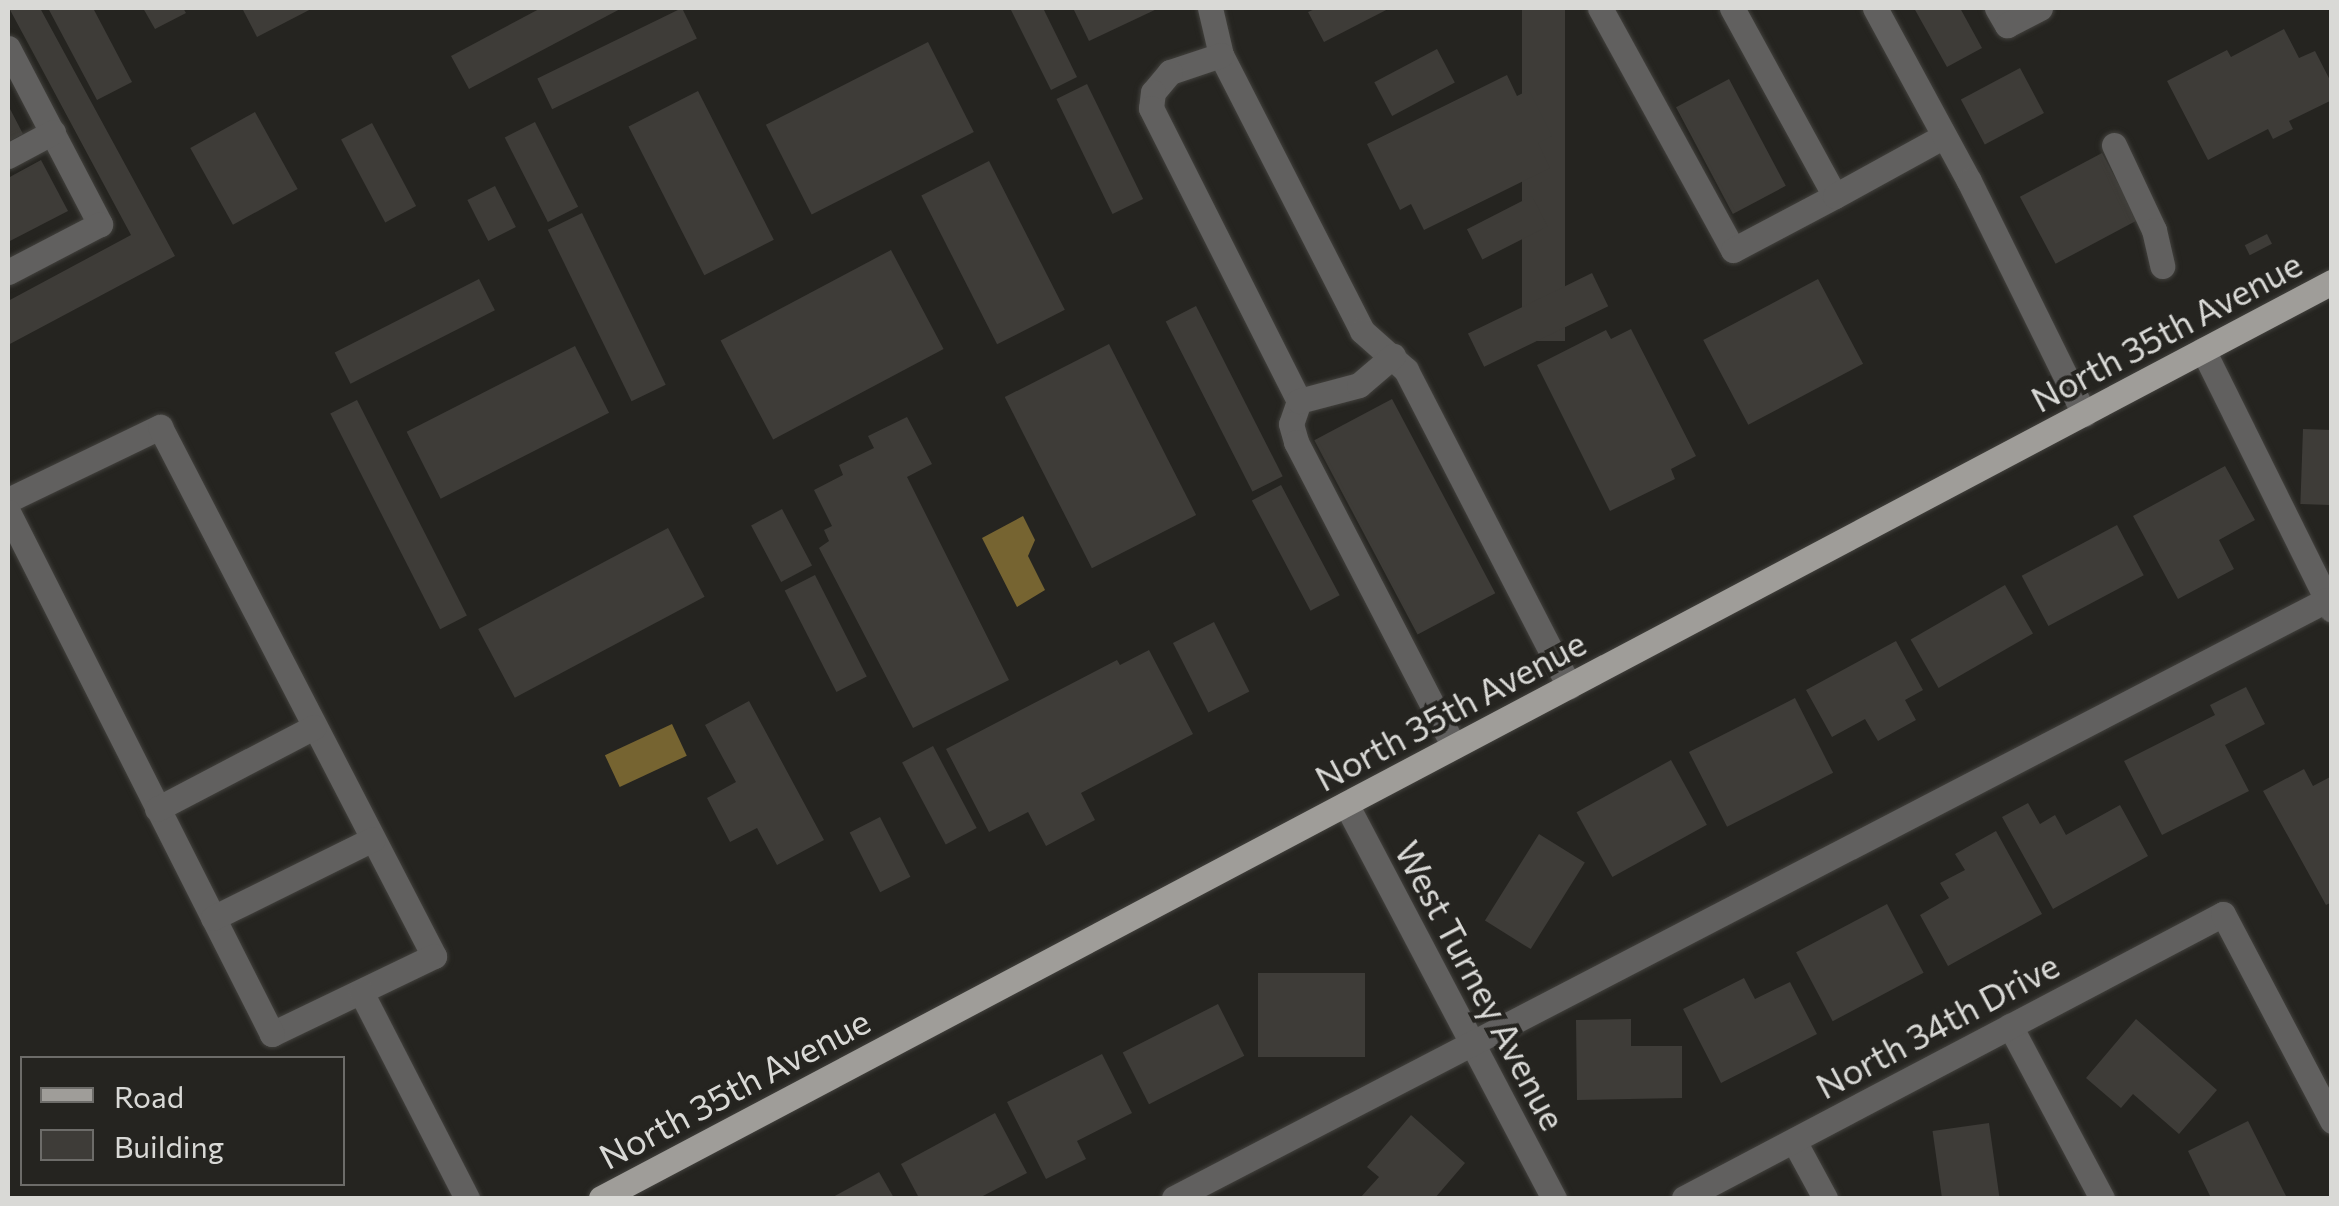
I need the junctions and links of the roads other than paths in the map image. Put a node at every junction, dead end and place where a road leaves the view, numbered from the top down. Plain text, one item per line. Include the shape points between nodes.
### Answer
1 (1210, 8) edge
2 (1600, 8) edge
3 (1732, 8) edge
4 (1875, 8) edge
5 (1997, 8) edge
6 (2040, 8) edge
7 (8, 48) edge
8 (1220, 56) junction
9 (14, 76) edge
10 (52, 132) junction
11 (1944, 136) junction
12 (2114, 145) dead end
13 (8, 156) edge
14 (1835, 196) junction
15 (2162, 266) dead end
16 (8, 272) edge
17 (2332, 282) edge
18 (2204, 350) junction
19 (1393, 356) junction
20 (1299, 401) junction
21 (2084, 414) junction
22 (8, 500) edge
23 (8, 512) edge
24 (2329, 605) edge
25 (1569, 686) junction
26 (314, 727) junction
27 (1454, 747) junction
28 (1346, 804) junction
29 (157, 809) junction
30 (373, 839) junction
31 (213, 918) junction
32 (361, 992) junction
33 (2010, 1026) junction
34 (1470, 1042) junction
35 (2332, 1121) edge
36 (1794, 1140) junction
37 (466, 1198) edge
38 (601, 1198) edge
39 (1174, 1198) edge
40 (1554, 1198) edge
41 (1684, 1198) edge
42 (1825, 1198) edge
43 (2102, 1198) edge

1 - 8 street
2 - 14 street via 1733,250
3 - 14 street
4 - 11 street
5 - 6 street via 2007,25
7 - 9 street
8 - 19 street via 1362,331
8 - 20 street via 1170,72 1153,92 1151,108
9 - 10 street
10 - 13 street
10 - 16 street via 100,224
11 - 14 street
11 - 21 street
12 - 15 street via 2154,230
17 - 18 main road, North 35th Avenue
18 - 21 main road, North 35th Avenue
18 - 24 street
19 - 20 street via 1358,386
19 - 25 street
20 - 27 street via 1290,424 1296,442
21 - 25 main road, North 35th Avenue
22 - 26 street via 160,427
23 - 29 street
24 - 34 street
25 - 27 main road, North 35th Avenue
26 - 29 street
26 - 30 street
27 - 28 main road, North 35th Avenue
28 - 34 street, West Turney Avenue
28 - 38 main road, North 35th Avenue
29 - 31 street
30 - 31 street
30 - 32 street via 434,956
31 - 32 street via 272,1034
32 - 37 street
33 - 35 street, North 34th Drive via 2223,914
33 - 36 street, North 34th Drive
33 - 43 street
34 - 39 street
34 - 40 street, West Turney Avenue
36 - 41 street, North 34th Drive
36 - 42 street

